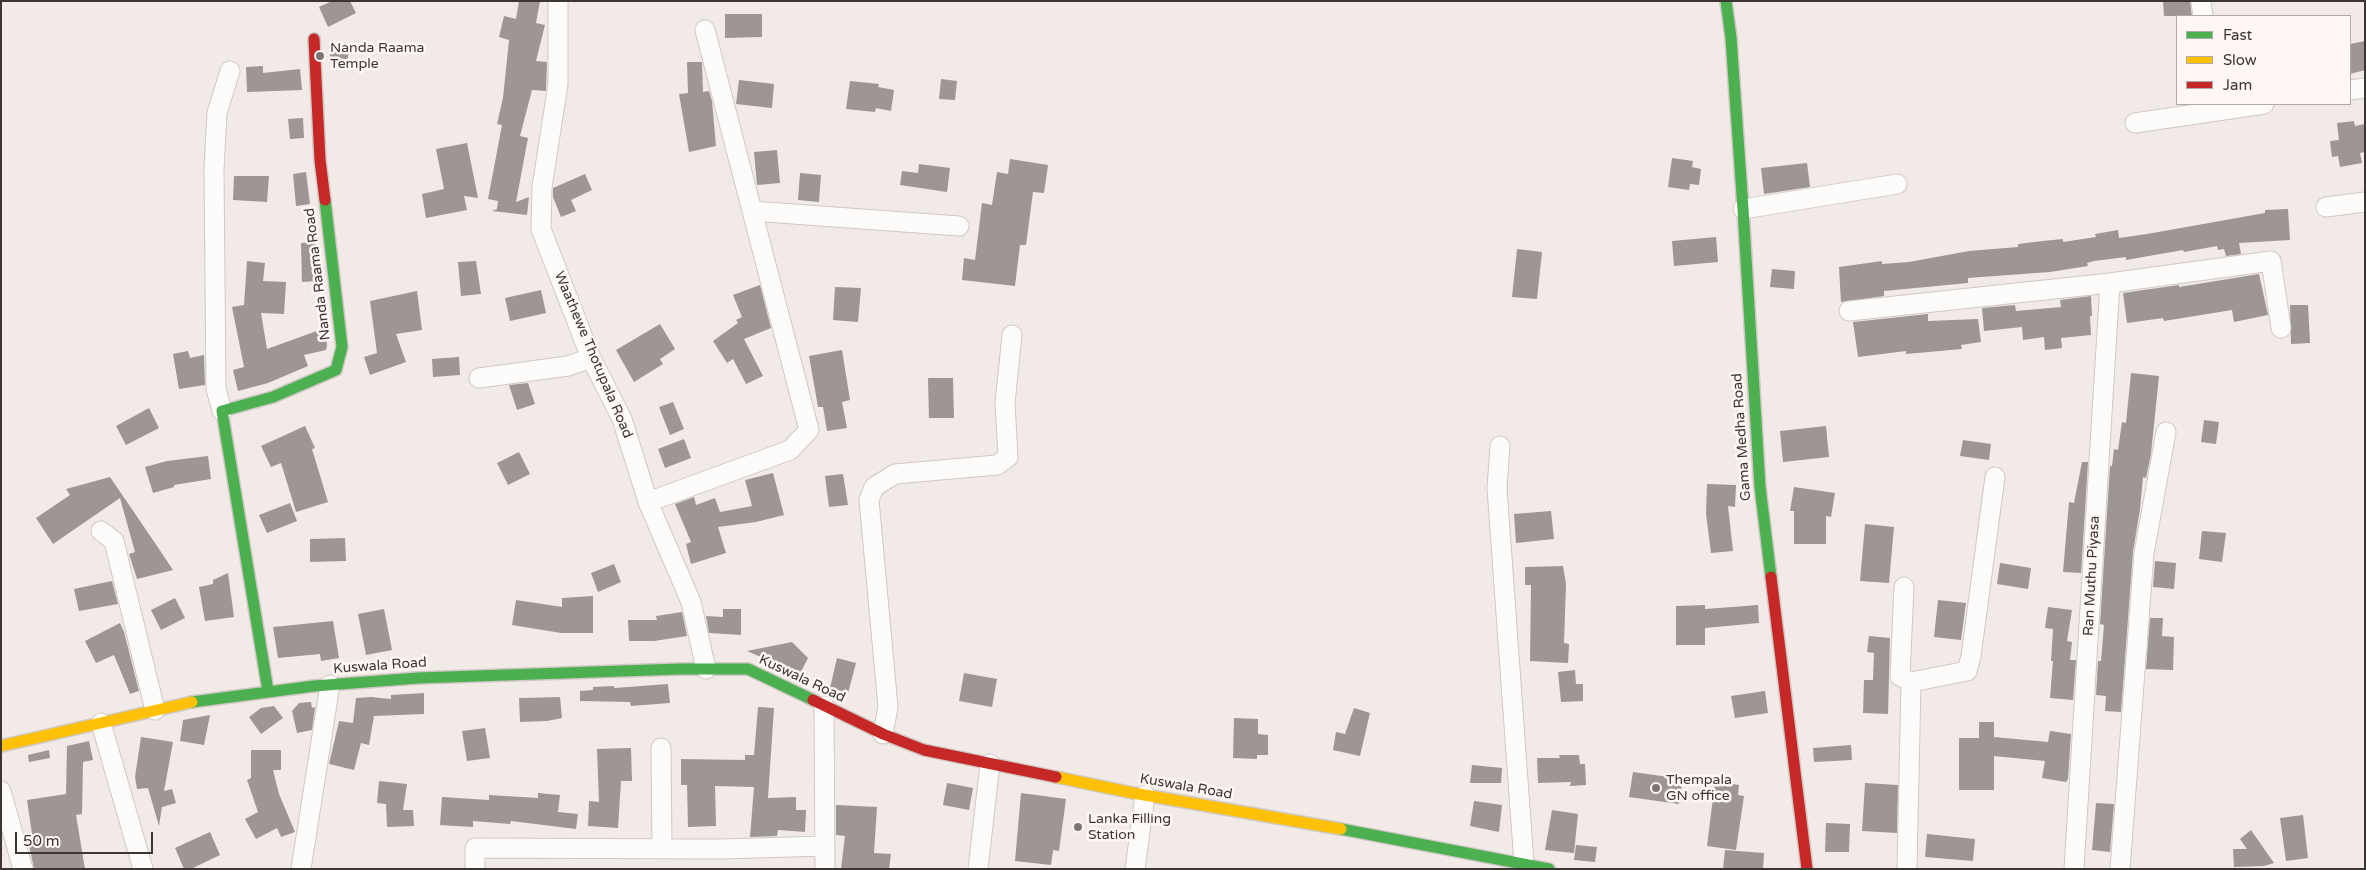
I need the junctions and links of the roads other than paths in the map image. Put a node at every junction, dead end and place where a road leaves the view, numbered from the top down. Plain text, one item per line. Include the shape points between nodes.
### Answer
1 (558, 1) edge
2 (1726, 1) edge
3 (2201, 1) edge
4 (2203, 15) edge
5 (705, 30) dead end
6 (314, 39) dead end
7 (230, 70) dead end
8 (2365, 88) edge
9 (2351, 90) edge
10 (2252, 105) edge
11 (2214, 108) edge
12 (2135, 123) dead end
13 (1896, 184) dead end
14 (2365, 202) edge
15 (2326, 207) dead end
16 (1743, 209) junction
17 (752, 211) junction
18 (959, 226) dead end
19 (2110, 283) junction
20 (1849, 311) dead end
21 (2281, 328) dead end
22 (1012, 335) dead end
23 (591, 358) junction
24 (479, 378) dead end
25 (222, 411) junction
26 (2166, 432) dead end
27 (1500, 446) dead end
28 (1995, 477) dead end
29 (648, 502) junction
30 (101, 531) dead end
31 (1904, 587) dead end
32 (706, 669) junction
33 (1911, 682) junction
34 (330, 684) junction
35 (268, 691) junction
36 (824, 706) junction
37 (155, 710) junction
38 (101, 723) junction
39 (883, 734) junction
40 (1, 746) edge
41 (662, 748) dead end
42 (990, 764) junction
43 (1, 791) edge
44 (1145, 795) junction
45 (824, 846) junction
46 (662, 848) junction
47 (1524, 864) junction
48 (23, 869) edge
49 (143, 869) edge
50 (301, 869) edge
51 (475, 869) edge
52 (825, 869) edge
53 (978, 869) edge
54 (1135, 869) edge
55 (1549, 869) edge
56 (1807, 869) edge
57 (1906, 869) edge
58 (2074, 869) edge
59 (2120, 869) edge

1 - 23 street, Waathewe Thotupala Road via 558,84 542,187 541,229
2 - 16 street, Gama Medha Road
3 - 4 street
5 - 17 street
6 - 25 street, Nanda Raama Road via 320,160 342,348 336,370 272,397
7 - 25 street via 218,113 214,169 216,389
8 - 9 street
10 - 11 street
11 - 12 street
13 - 16 street
14 - 15 street
16 - 56 street, Gama Medha Road via 1760,487
17 - 18 street
17 - 29 street via 809,430 790,450
19 - 20 street
19 - 21 street via 2272,261
19 - 58 street, Ran Muthu Piyasa
22 - 39 street via 1005,403 1008,457 997,465 895,474 874,487 869,500 888,707
23 - 24 street via 568,366
23 - 29 street, Waathewe Thotupala Road via 622,419
25 - 35 street
26 - 59 street via 2144,553
27 - 47 street via 1497,488
28 - 33 street via 1971,656 1966,671
29 - 32 street, Waathewe Thotupala Road via 691,602
30 - 37 street via 114,541
31 - 33 street via 1900,676
32 - 34 street, Kuswala Road
32 - 36 street, Kuswala Road via 748,670
33 - 57 street
34 - 35 street, Kuswala Road
34 - 50 street
35 - 37 street, Kuswala Road
36 - 39 street, Kuswala Road
36 - 45 street
37 - 38 street, Kuswala Road
38 - 40 street, Kuswala Road
38 - 49 street
39 - 42 street, Kuswala Road via 924,750
41 - 46 street
42 - 44 street, Kuswala Road
42 - 53 street
43 - 48 street
44 - 47 street, Kuswala Road
44 - 54 street
45 - 46 street
45 - 52 street
46 - 51 street via 475,848
47 - 55 street, Kuswala Road

